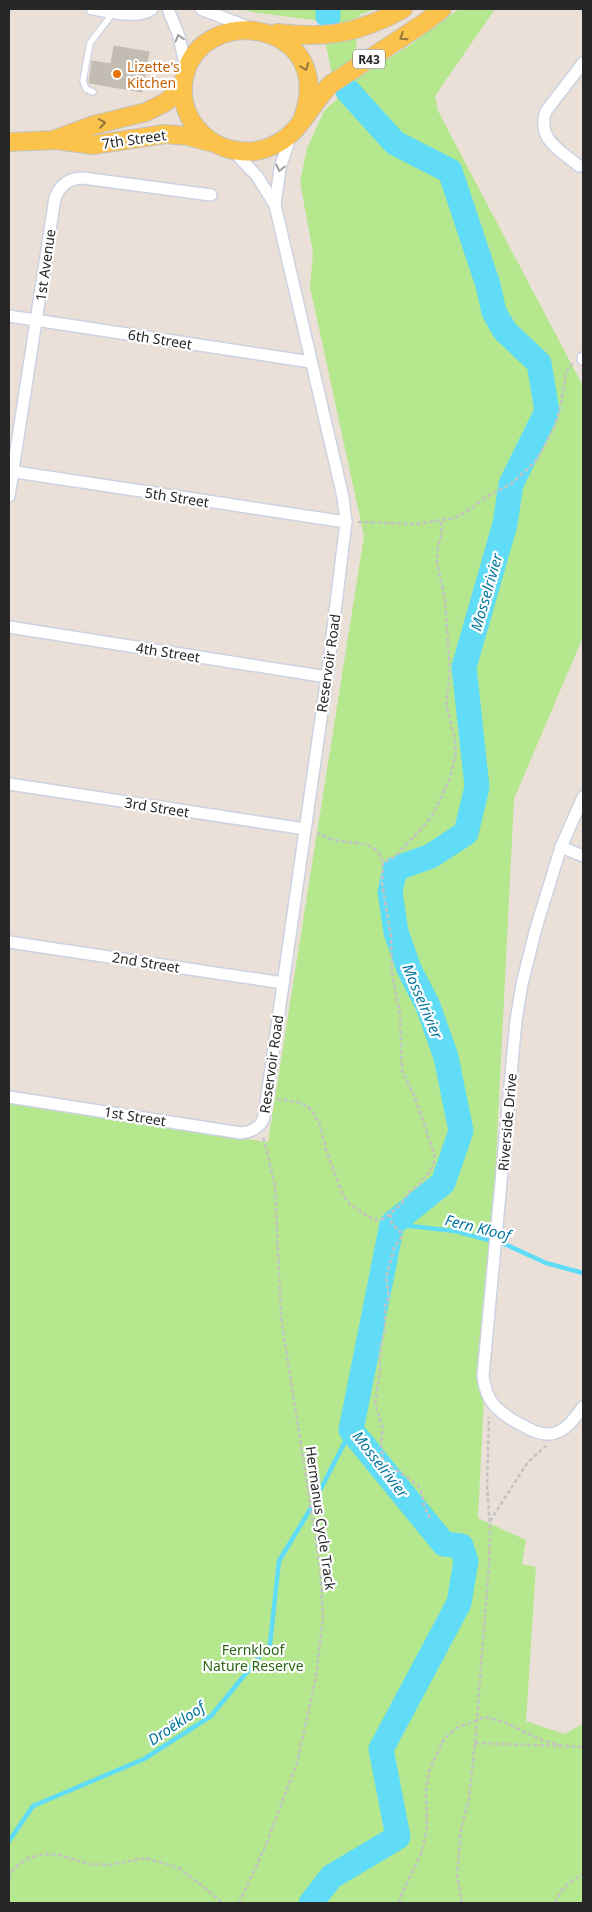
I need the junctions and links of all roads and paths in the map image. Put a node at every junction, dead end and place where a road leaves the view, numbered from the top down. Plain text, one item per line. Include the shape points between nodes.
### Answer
1 (92, 9) edge
2 (152, 9) edge
3 (168, 9) edge
4 (201, 9) edge
5 (403, 9) edge
6 (442, 9) edge
7 (114, 12) junction
8 (245, 26) junction
9 (275, 33) junction
10 (583, 63) edge
11 (186, 69) junction
12 (183, 87) junction
13 (93, 92) dead end
14 (303, 117) junction
15 (292, 133) junction
16 (56, 140) junction
17 (9, 142) edge
18 (212, 142) junction
19 (234, 151) junction
20 (580, 166) dead end
21 (210, 194) dead end
22 (274, 205) junction
23 (9, 316) edge
24 (36, 320) junction
25 (583, 358) edge
26 (311, 362) junction
27 (11, 472) edge
28 (9, 496) edge
29 (441, 521) junction
30 (346, 522) junction
31 (9, 627) edge
32 (326, 677) junction
33 (9, 784) edge
34 (583, 797) edge
35 (305, 829) junction
36 (561, 847) junction
37 (583, 856) edge
38 (383, 863) junction
39 (9, 942) edge
40 (283, 983) junction
41 (9, 1097) edge
42 (267, 1098) junction
43 (259, 1125) junction
44 (390, 1214) junction
45 (490, 1400) junction
46 (583, 1407) edge
47 (549, 1444) dead end
48 (430, 1518) dead end
49 (490, 1520) junction
50 (476, 1721) junction
51 (475, 1743) junction
52 (564, 1746) junction
53 (583, 1747) edge
54 (583, 1874) edge
55 (9, 1878) edge
56 (222, 1903) edge
57 (239, 1903) edge
58 (399, 1903) edge
59 (462, 1903) edge
60 (555, 1903) edge

1 - 7 street
2 - 7 street via 139,14
11 -> 3 street via 179,36
4 - 8 street
5 - 9 main road, R43 via 352,31 323,36
6 -> 14 main road, R43 via 330,84
7 - 13 lane via 90,43 83,81 86,89
8 - 9 main road, R43
8 - 11 main road, R43 via 232,27 209,38 199,46
9 -> 14 main road, R43 via 287,40 304,62 310,90
10 - 20 street via 542,120 546,137
11 - 12 main road, R43
16 -> 12 main road, 7th Street / R43 via 94,124 146,112 166,102
12 - 18 main road, R43 via 187,112 202,134
14 - 15 main road, R43
15 - 19 main road, R43 via 265,149
15 -> 22 street, Reservoir Road via 280,168
16 - 17 main road, 7th Street / R43
16 - 18 main road, 7th Street / R43 via 93,145 165,134
18 - 19 main road, R43
19 - 22 street, Reservoir Road via 257,176
21 - 24 street, 1st Avenue via 83,178 62,185 55,198
22 - 26 street, Reservoir Road
23 - 24 street, 6th Street
24 - 26 street, 6th Street
24 - 27 street, 1st Avenue
25 - 29 path via 576,360 566,372 555,426 535,462 511,484 486,496 455,518
26 - 30 street, Reservoir Road
27 - 28 street, 1st Avenue
27 - 30 street, 5th Street
29 - 30 path via 416,524
29 - 38 path via 437,563 445,599 450,672 446,705 456,751 450,778 432,818 396,856
30 - 32 street, Reservoir Road
31 - 32 street, 4th Street
32 - 35 street, Reservoir Road
33 - 35 street, 3rd Street
34 - 36 street, Riverside Drive
35 - 38 path via 336,840 367,844 378,851
35 - 40 street, Reservoir Road
36 - 37 street
36 - 45 street, Riverside Drive via 536,928 515,1030 483,1376
38 - 44 path via 382,883 391,936 392,973 400,1014 402,1071 414,1095 435,1156 433,1167 420,1184
39 - 40 street, 2nd Street
40 - 42 street, Reservoir Road
41 - 43 street, 1st Street via 241,1133
42 - 43 street, Reservoir Road via 264,1117
42 - 44 path via 302,1103 312,1110 343,1195 350,1204 375,1220
43 - 57 path, Hermanus Cycle Track via 275,1186 281,1317 320,1568 323,1616 316,1677 297,1763 265,1848
44 - 48 path via 401,1238 394,1248 386,1278 389,1297 385,1307 374,1404 383,1429 383,1461 418,1485
45 - 46 street, Riverside Drive via 499,1412 534,1432 552,1434 570,1425
45 - 49 path via 487,1486
47 - 49 path via 528,1462
49 - 50 path
50 - 51 path
50 - 52 path via 485,1717 504,1722 542,1740
50 - 58 path via 458,1727 444,1739 430,1771 426,1789 427,1829 421,1854
51 - 52 path
51 - 59 path via 457,1876
52 - 53 path
54 - 60 path via 568,1883
55 - 56 path via 15,1867 29,1858 46,1854 58,1854 89,1864 144,1858 177,1868

